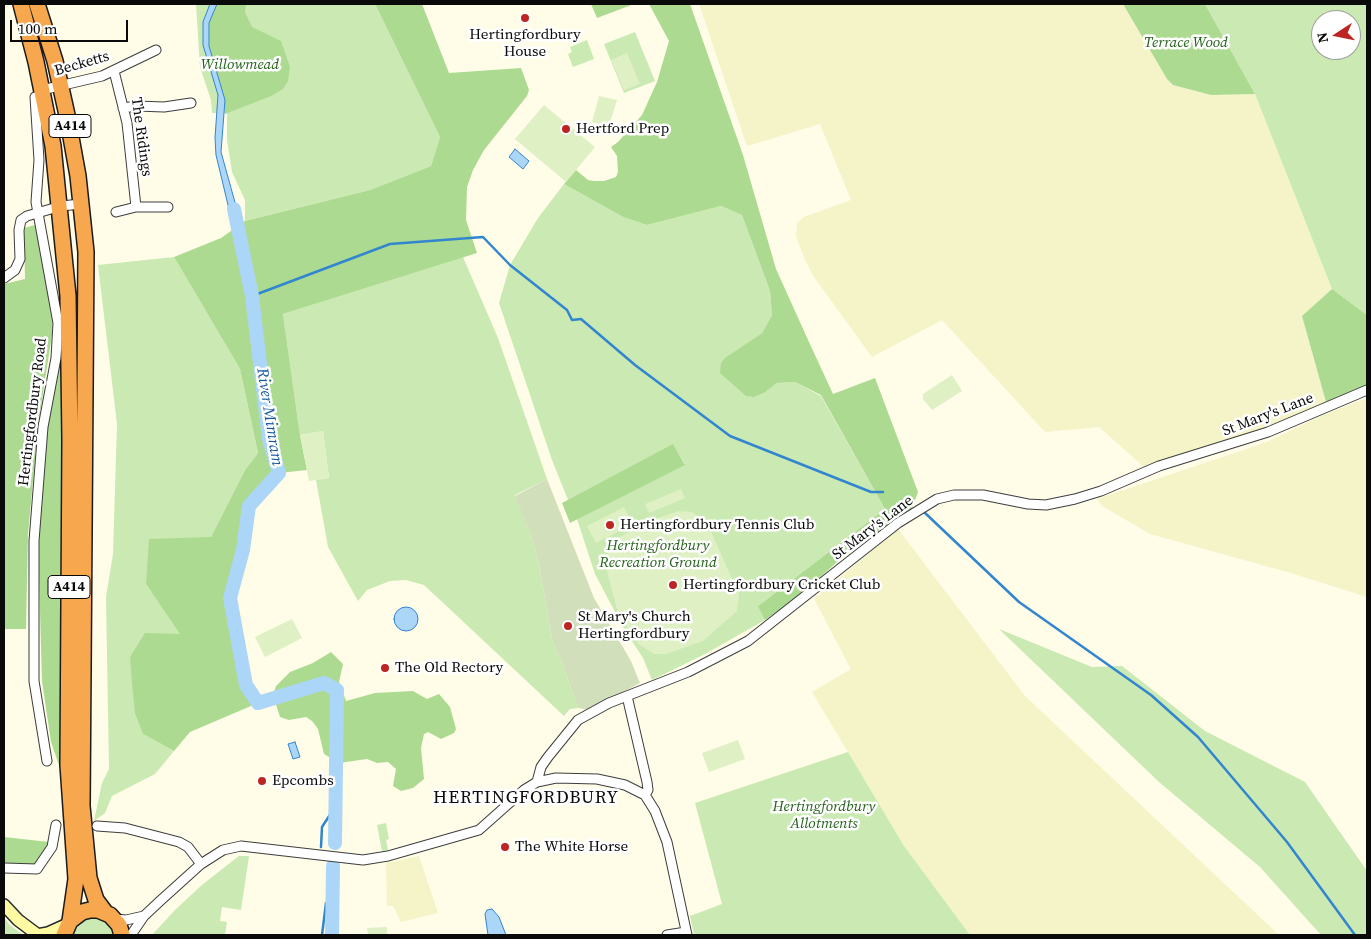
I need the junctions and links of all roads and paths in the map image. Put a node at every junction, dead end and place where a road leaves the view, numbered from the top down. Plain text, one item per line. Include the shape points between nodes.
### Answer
1 (21, 4) edge
2 (37, 4) edge
3 (156, 50) dead end
4 (114, 71) junction
5 (61, 85) junction
6 (38, 93) junction
7 (191, 103) dead end
8 (123, 108) junction
9 (81, 204) junction
10 (61, 206) junction
11 (136, 207) junction
12 (168, 207) dead end
13 (116, 212) dead end
14 (38, 213) junction
15 (4, 278) edge
16 (1367, 390) edge
17 (627, 696) junction
18 (47, 761) dead end
19 (537, 782) junction
20 (645, 795) junction
21 (56, 825) dead end
22 (98, 826) dead end
23 (201, 864) junction
24 (4, 868) edge
25 (4, 905) edge
26 (110, 915) junction
27 (144, 916) junction
28 (67, 927) edge
29 (686, 934) edge
30 (38, 935) edge
31 (122, 935) edge
32 (131, 935) edge
33 (667, 935) edge

1 - 6 highway, A414
2 - 5 highway, A414
3 - 4 street, Becketts
4 - 5 street, Becketts
4 - 8 street, The Ridings
5 - 6 street, Becketts
5 - 9 highway, A414
6 - 10 highway, A414 via 53,146
6 - 14 street, Hertingfordbury Road
7 - 8 street
8 - 11 street, The Ridings
9 - 10 street
9 - 26 highway, A414 via 87,297 82,806 89,878 96,900
10 - 14 street
10 - 28 highway, A414 via 70,356 68,765 76,879
11 - 12 street
11 - 13 street
14 - 15 street via 24,217 20,222 20,259 15,270
14 - 18 street, Hertingfordbury Road via 58,323 56,358 43,427 34,541 34,681
16 - 17 street, St Mary's Lane via 1261,435 1159,466 1101,491 1067,501 1028,504 965,494 938,498 898,522 748,641 669,681
17 - 19 street, St Mary's Lane via 578,720 545,762
17 - 20 street via 646,773 648,790
19 - 20 street via 556,778 597,779 625,785
19 - 23 street via 479,830 433,845 363,860 241,846 223,850
20 - 29 street via 667,842
21 - 24 street via 52,847 37,869
22 - 23 street via 125,828 179,842 188,847
23 - 27 street
25 - 30 street
26 - 27 street via 126,920
26 - 28 highway via 98,910 82,912
26 - 31 highway
27 - 32 street
28 - 30 street
29 - 33 street

